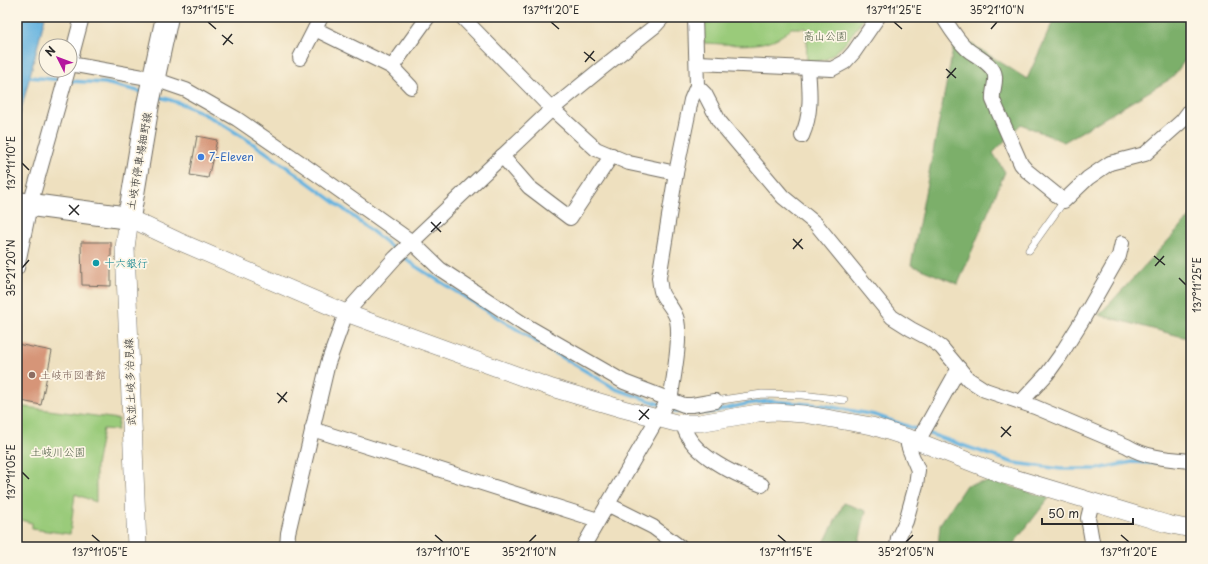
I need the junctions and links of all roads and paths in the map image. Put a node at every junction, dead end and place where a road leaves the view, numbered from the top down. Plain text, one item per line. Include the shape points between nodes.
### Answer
1 (82, 17) edge
2 (166, 17) edge
3 (428, 17) edge
4 (462, 17) edge
5 (663, 17) edge
6 (695, 17) edge
7 (878, 17) edge
8 (943, 17) edge
9 (318, 23) edge
10 (77, 38) edge
11 (300, 58) dead end
12 (698, 63) junction
13 (392, 67) junction
14 (808, 68) junction
15 (78, 70) edge
16 (66, 78) edge
17 (411, 86) dead end
18 (697, 86) junction
19 (151, 90) junction
20 (552, 109) junction
21 (1191, 109) edge
22 (802, 136) dead end
23 (612, 155) junction
24 (502, 156) junction
25 (676, 173) junction
26 (1064, 200) junction
27 (23, 204) edge
28 (129, 218) junction
29 (1122, 243) dead end
30 (409, 245) junction
31 (1029, 250) dead end
32 (17, 268) edge
33 (346, 313) junction
34 (959, 368) junction
35 (844, 400) dead end
36 (715, 401) joint
37 (1021, 402) junction
38 (760, 403) junction
39 (664, 408) junction
40 (683, 423) junction
41 (312, 429) junction
42 (919, 435) junction
43 (1191, 461) edge
44 (762, 485) dead end
45 (1092, 502) junction
46 (607, 504) junction
47 (598, 520) junction
48 (1191, 529) edge
49 (137, 547) edge
50 (287, 547) edge
51 (583, 547) edge
52 (680, 547) edge
53 (897, 547) edge
54 (1093, 547) edge

1 - 10 street
2 - 19 main road, 土岐市停車場細野線
3 - 13 street
4 - 20 street
5 - 20 street
6 - 12 street
7 - 14 street via 844,62 832,69
8 - 26 street via 958,40 991,68 995,75 993,100 1021,164
9 - 11 street
9 - 13 street
12 - 14 street
12 - 18 street
13 - 17 street
14 - 22 street via 810,108
15 - 19 street
16 - 27 street
18 - 25 street via 691,100
18 - 34 street via 705,94 720,121 778,192 816,224 892,317 941,347
19 - 28 main road, 土岐市停車場細野線
19 - 30 street via 186,90 237,119 301,163
20 - 23 street via 596,149
20 - 24 street
21 - 26 street via 1182,121 1145,154 1110,163 1088,178
23 - 24 street via 570,218 530,187
23 - 25 street via 629,163
24 - 30 street
25 - 39 street via 659,278 661,293 677,320 678,336 671,395
26 - 31 lane
27 - 28 main road, 土岐市停車場細野線
27 - 32 street
28 - 33 street
28 - 49 main road, 武並土岐多治見線 via 125,248
29 - 37 street via 1118,256 1067,344 1046,374
30 - 33 street
30 - 39 street via 440,269 525,325
33 - 39 street via 552,388 623,409
33 - 41 street via 328,363
34 - 37 street via 968,379 985,390
34 - 42 street
35 - 38 lane via 802,395
36 - 38 lane
36 - 39 street
37 - 43 street via 1120,442 1135,451 1161,459
38 - 40 street via 699,423
38 - 42 street via 775,412 844,420
39 - 40 street via 676,423
39 - 46 street
40 - 44 street via 688,437 701,452 720,466
41 - 47 street
41 - 50 street
42 - 45 street via 1001,474
42 - 53 street via 908,445 918,470
45 - 48 street
45 - 54 street via 1088,518
46 - 47 street
46 - 52 street via 653,527
47 - 51 street

